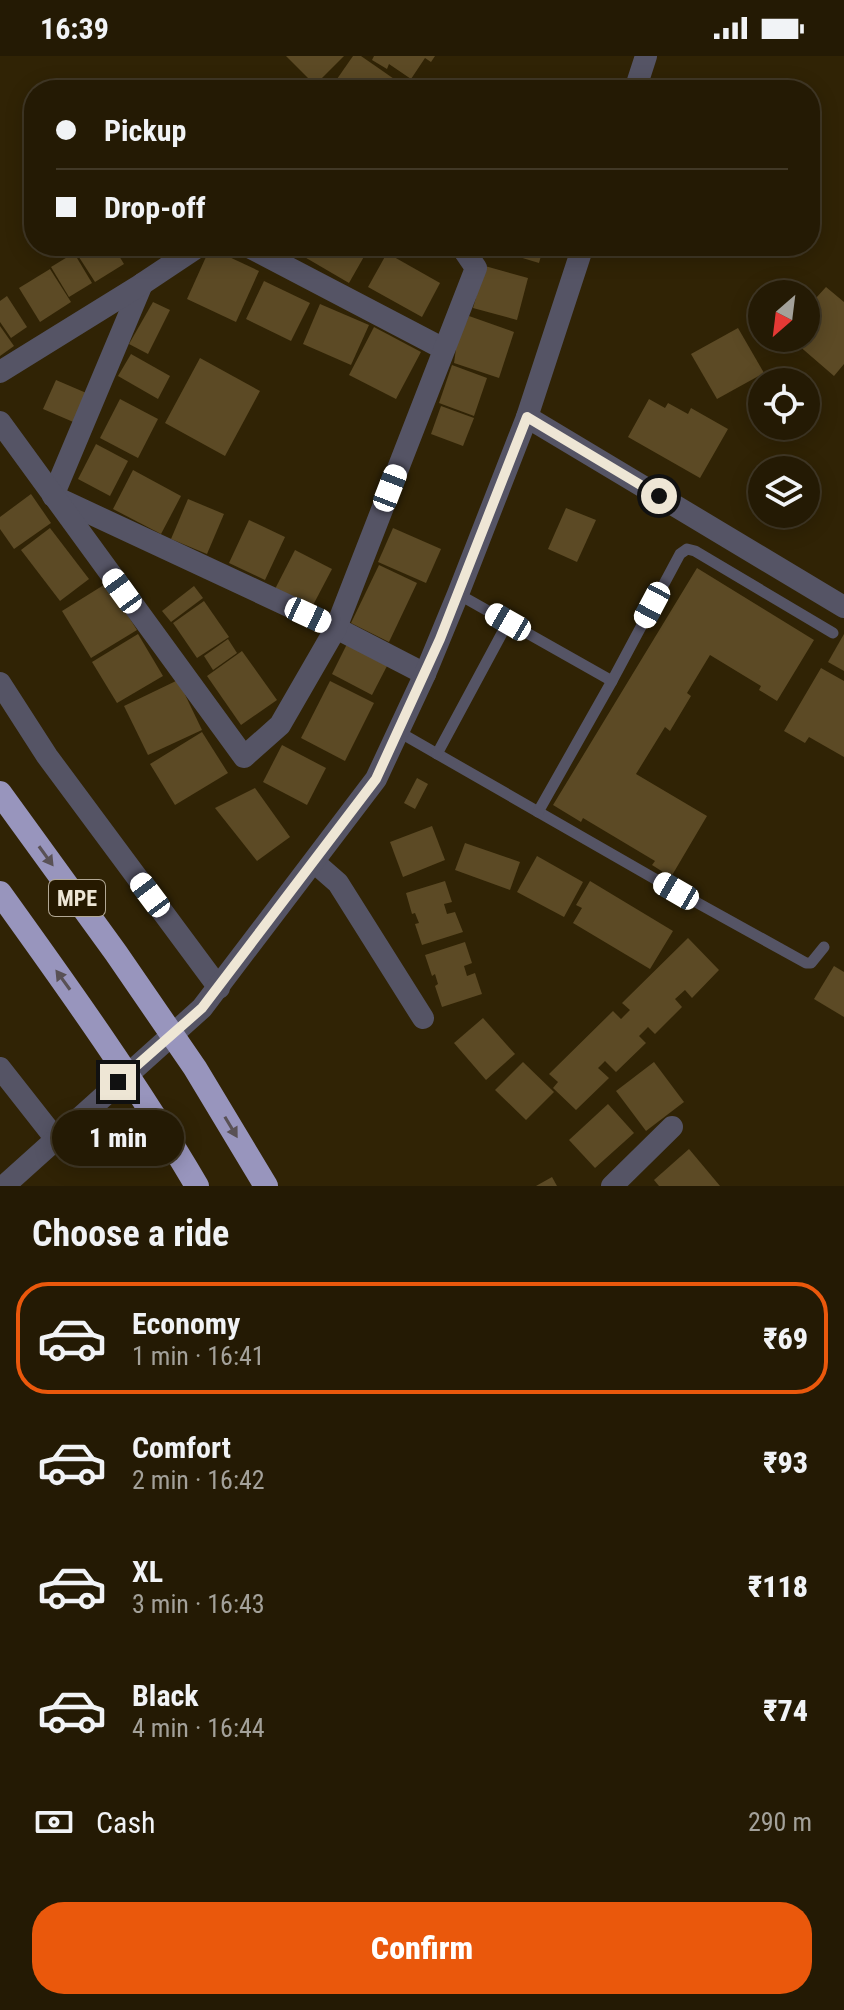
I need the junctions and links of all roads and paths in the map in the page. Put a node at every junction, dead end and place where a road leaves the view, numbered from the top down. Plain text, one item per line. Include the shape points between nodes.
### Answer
1 (646, 56) edge
2 (638, 80) edge
3 (184, 256) edge
4 (266, 256) edge
5 (468, 256) edge
6 (580, 256) edge
7 (142, 284) junction
8 (444, 349) junction
9 (0, 372) edge
10 (527, 417) junction
11 (0, 422) edge
12 (53, 496) junction
13 (458, 594) junction
14 (844, 607) edge
15 (508, 622) junction
16 (336, 628) junction
17 (833, 633) dead end
18 (425, 674) junction
19 (612, 681) junction
20 (0, 683) edge
21 (399, 732) junction
22 (437, 754) junction
23 (0, 793) edge
24 (538, 812) junction
25 (314, 862) junction
26 (0, 893) edge
27 (824, 947) dead end
28 (219, 988) junction
29 (423, 1018) dead end
30 (0, 1068) edge
31 (672, 1127) dead end
32 (55, 1138) junction
33 (4, 1186) edge
34 (197, 1186) edge
35 (266, 1186) edge
36 (612, 1186) edge

1 - 2 street
3 - 7 street
4 - 8 street
5 - 8 street via 476,268
6 - 10 street
7 - 9 street
7 - 12 street
8 - 16 street
10 - 13 street
10 - 14 street
11 - 12 street
12 - 16 street
12 - 16 street via 244,757 280,725
13 - 15 lane
13 - 18 street
15 - 19 lane
15 - 22 lane
16 - 18 street
17 - 19 lane via 687,549
18 - 21 street
19 - 24 lane
20 - 28 street via 47,756
21 - 22 lane
21 - 25 street via 376,779
22 - 24 lane
23 -> 35 highway, MPE via 195,1068
24 - 27 lane via 806,963
25 - 28 street
25 - 29 street via 338,883
34 -> 26 highway, MPE via 144,1099
28 - 32 street
30 - 32 street
31 - 36 street
32 - 33 street

